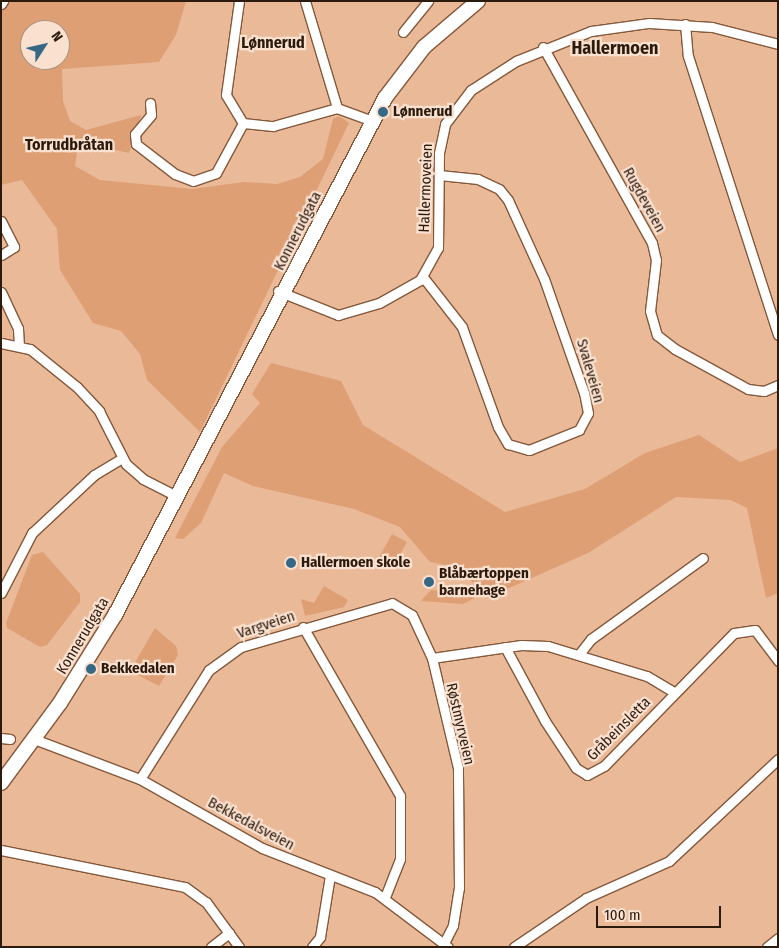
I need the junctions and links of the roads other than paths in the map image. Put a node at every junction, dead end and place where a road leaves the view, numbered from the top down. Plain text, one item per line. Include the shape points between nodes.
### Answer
1 (239, 1) edge
2 (305, 1) edge
3 (428, 1) edge
4 (462, 1) edge
5 (478, 1) edge
6 (685, 24) junction
7 (403, 32) dead end
8 (778, 44) edge
9 (543, 47) junction
10 (150, 103) dead end
11 (337, 108) junction
12 (368, 119) junction
13 (243, 123) junction
14 (439, 175) junction
15 (1, 222) edge
16 (1, 255) edge
17 (423, 277) junction
18 (1, 292) edge
19 (281, 292) junction
20 (778, 335) edge
21 (1, 343) edge
22 (19, 346) junction
23 (778, 385) edge
24 (122, 458) junction
25 (176, 496) junction
26 (703, 558) dead end
27 (1, 593) edge
28 (303, 627) junction
29 (505, 647) junction
30 (580, 653) junction
31 (432, 658) junction
32 (778, 661) edge
33 (674, 692) junction
34 (34, 739) junction
35 (778, 759) edge
36 (140, 779) junction
37 (1, 783) edge
38 (1, 850) edge
39 (330, 875) junction
40 (385, 897) junction
41 (229, 933) junction
42 (778, 938) edge
43 (446, 945) edge
44 (211, 947) edge
45 (239, 947) edge
46 (312, 947) edge
47 (514, 947) edge
48 (767, 947) edge

1 - 13 street via 226,84 228,104
2 - 11 street
3 - 7 street
4 - 12 main road, Konnerudgata via 406,55
5 - 12 main road, Konnerudgata via 414,59
6 - 8 street, Hallermoveien via 735,31
6 - 9 street, Hallermoveien via 613,27
6 - 20 street via 688,56
9 - 14 street, Hallermoveien via 495,72 455,107 440,140
9 - 23 street, Rugdeveien via 652,243 656,260 650,311 657,334 675,350 748,389 764,391
10 - 13 street via 151,115 135,134 136,144 175,174 193,181 216,173
11 - 12 street
11 - 13 street via 273,126
12 - 19 main road, Konnerudgata
14 - 17 street, Hallermoveien via 438,248
14 - 17 street, Svaleveien via 492,184 512,207 547,288 584,392 588,413 579,430 529,450 508,444 498,427 462,327
15 - 16 street via 14,247
17 - 19 street, Hallermoveien via 395,296 347,314 322,312
18 - 22 street via 18,328
19 - 25 main road, Konnerudgata
21 - 22 street
22 - 24 street via 34,352 89,398
24 - 25 street via 140,477
24 - 27 street via 94,475 32,533
25 - 34 main road, Konnerudgata via 104,634
26 - 30 street via 591,638
28 - 31 street, Vargveien via 397,603 419,625
28 - 36 street, Vargveien via 241,647 219,660 194,690
28 - 40 street via 316,657 400,796 400,859
29 - 30 street via 548,646
29 - 31 street
29 - 33 street, Gråbeinsletta via 545,721 584,775 604,766
30 - 33 street via 657,680
31 - 43 street, Røstmyrveien via 458,768 459,888
32 - 33 street, Gråbeinsletta via 761,634 741,630
34 - 36 street, Bekkedalsveien
34 - 37 main road, Konnerudgata
35 - 47 street via 669,861 586,898
36 - 39 street, Bekkedalsveien via 262,848
38 - 41 street via 177,884 206,902
39 - 40 street, Bekkedalsveien
39 - 46 street via 320,937
40 - 43 street, Bekkedalsveien
41 - 44 street
41 - 45 street
42 - 48 street

